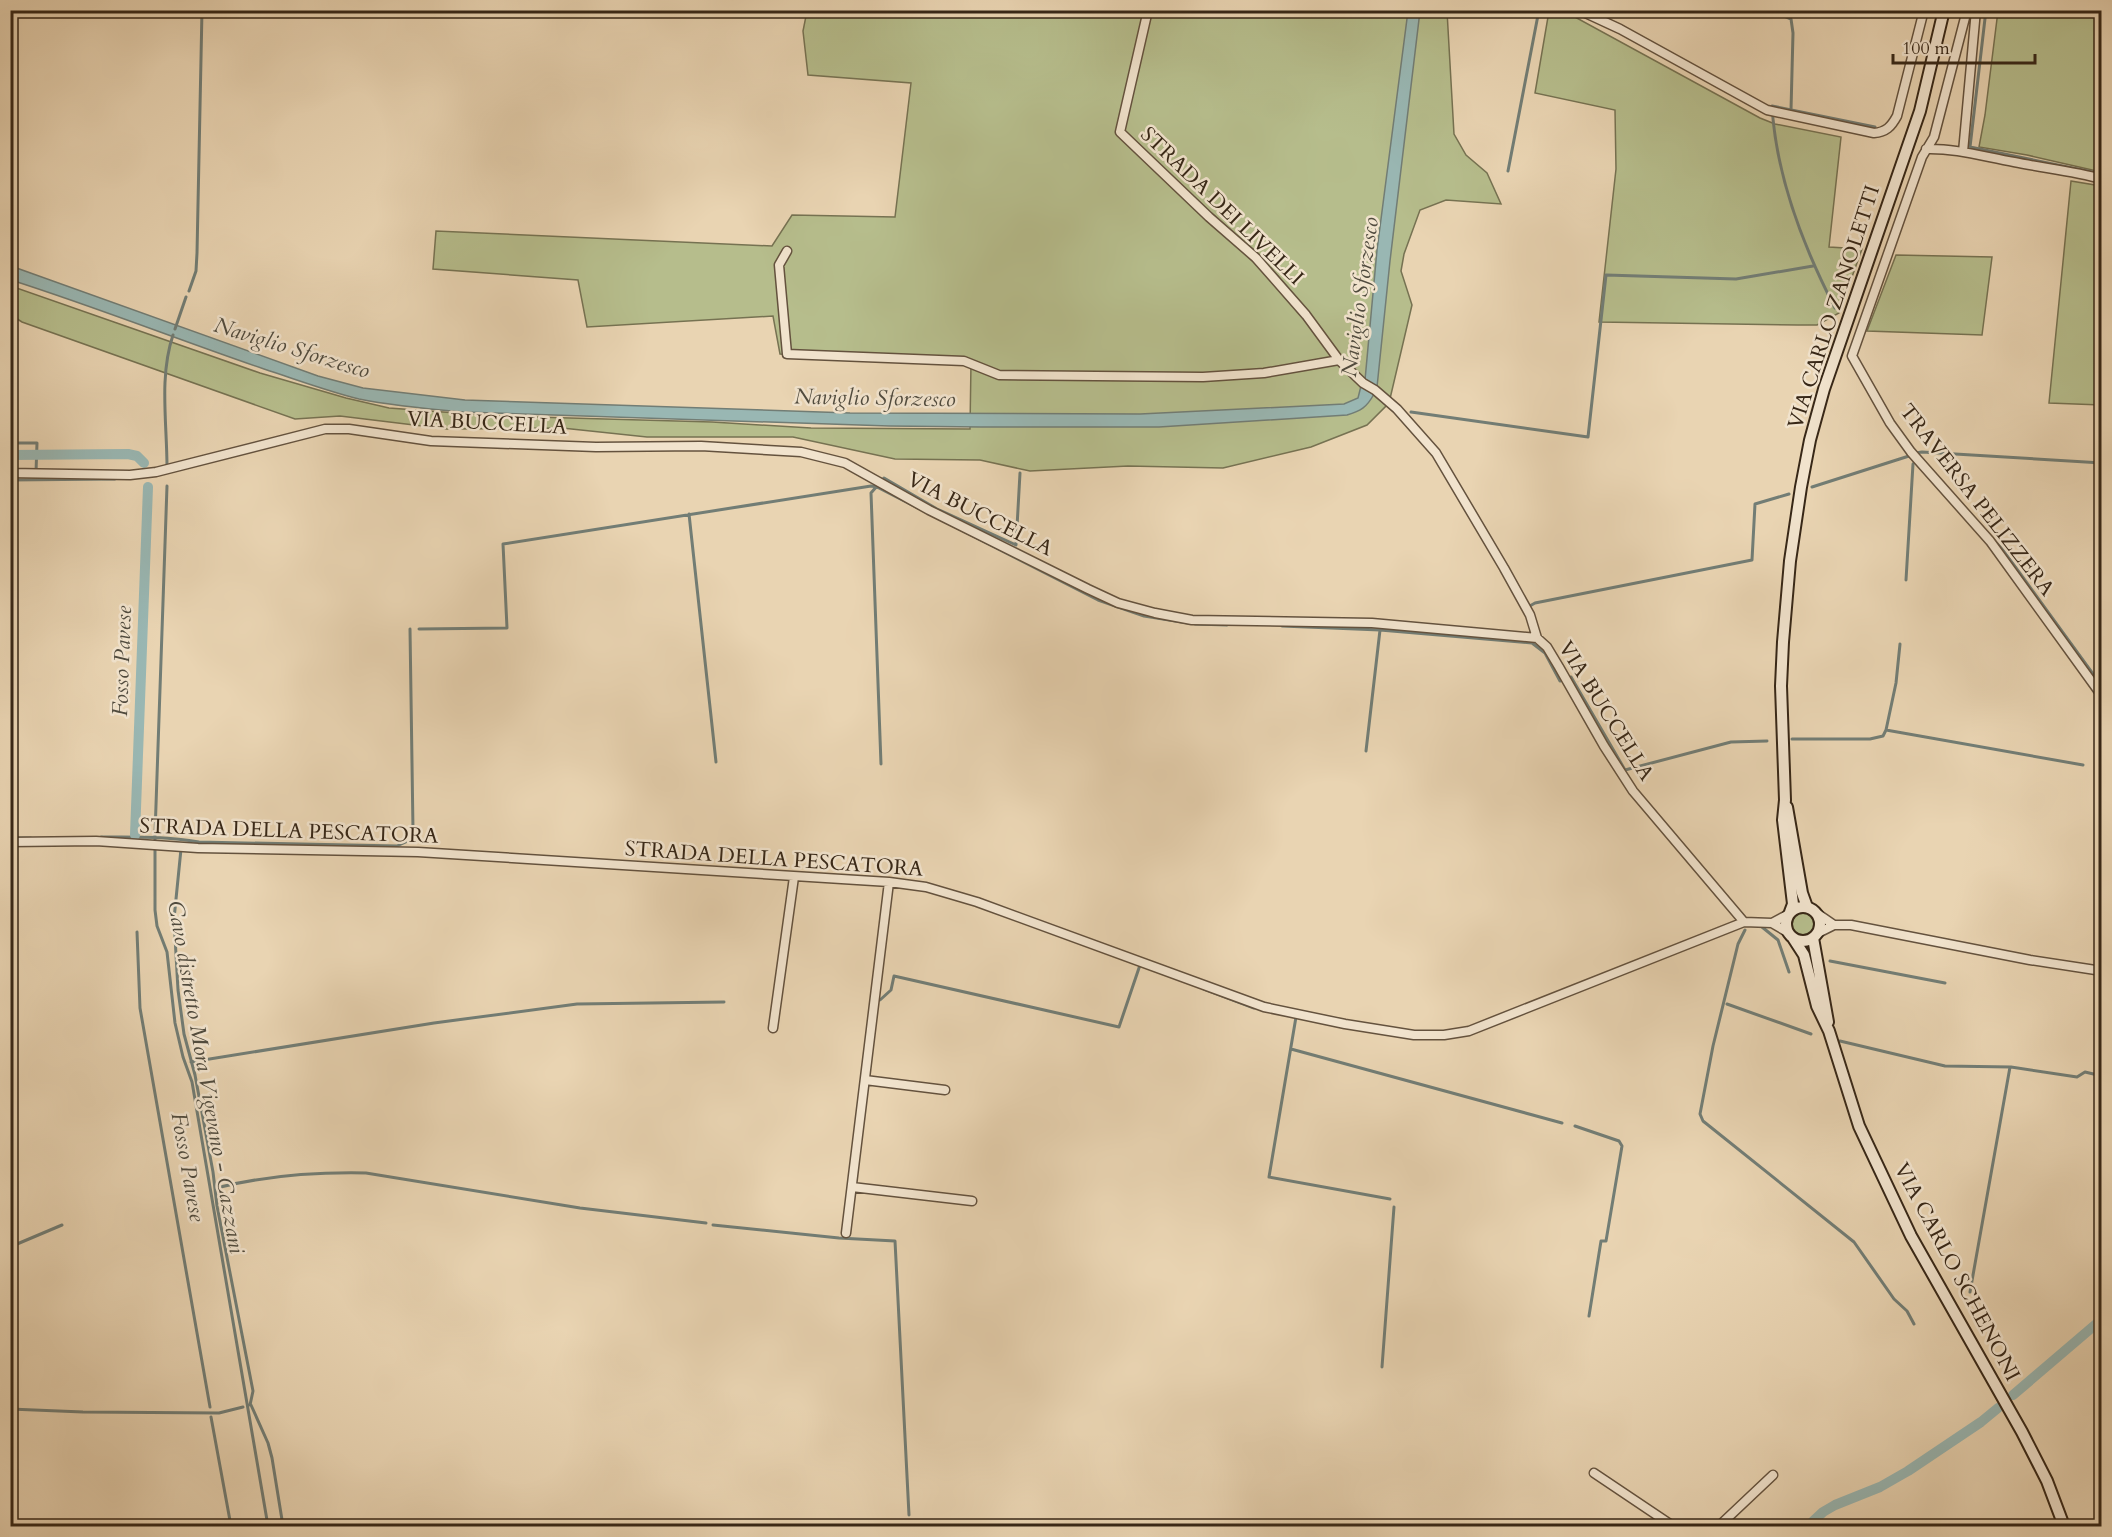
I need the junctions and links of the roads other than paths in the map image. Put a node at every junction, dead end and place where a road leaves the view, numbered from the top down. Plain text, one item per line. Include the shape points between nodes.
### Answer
1 (1148, 10) edge
2 (1579, 10) edge
3 (1924, 10) edge
4 (1944, 10) edge
5 (1968, 10) edge
6 (1976, 10) edge
7 (1926, 149) junction
8 (1963, 152) junction
9 (2102, 179) edge
10 (787, 251) dead end
11 (1339, 360) junction
12 (11, 461) edge
13 (11, 473) edge
14 (1537, 638) junction
15 (2102, 696) edge
16 (1785, 800) junction
17 (10, 842) edge
18 (794, 876) junction
19 (889, 882) junction
20 (1807, 907) junction
21 (1789, 913) junction
22 (1818, 914) junction
23 (1744, 922) junction
24 (1772, 923) junction
25 (1834, 925) junction
26 (1791, 936) junction
27 (1815, 936) junction
28 (2102, 971) edge
29 (774, 1028) dead end
30 (1828, 1031) junction
31 (865, 1080) junction
32 (945, 1090) dead end
33 (852, 1187) junction
34 (972, 1201) dead end
35 (846, 1233) dead end
36 (1594, 1473) dead end
37 (1773, 1474) dead end
38 (1673, 1527) edge
39 (1719, 1527) edge
40 (2064, 1527) edge

1 - 11 street, STRADA DEI LIVELLI via 1120,132 1256,258
2 - 3 street via 1772,111 1874,133 1891,127 1897,116
4 - 16 main road, VIA CARLO ZANOLETTI via 1920,111 1824,389 1808,452 1796,515 1783,642 1781,729
5 - 7 street via 1934,137
6 - 8 street
7 - 8 street
7 - 15 street, TRAVERSA PELIZZERA via 1852,356 1911,452 1990,541
8 - 9 street
10 - 11 street via 779,265 787,354 964,361 999,375 1203,377 1264,373
11 - 14 street, STRADA DEI LIVELLI via 1397,409 1436,453 1530,615
12 - 13 street
13 - 14 street, VIA BUCCELLA via 156,472 325,429 431,441 701,446 801,452 845,463 929,510 1088,589 1118,603 1155,613 1192,620 1372,623
14 - 23 street, VIA BUCCELLA via 1547,647 1633,791
16 - 20 main road, VIA CARLO ZANOLETTI
16 - 21 main road, VIA CARLO ZANOLETTI via 1783,820 1793,903
17 - 18 street, STRADA DELLA PESCATORA via 418,852
18 - 19 street, STRADA DELLA PESCATORA
18 - 29 street
19 - 23 street, STRADA DELLA PESCATORA via 926,887 977,902 1264,1007 1414,1035 1469,1031
19 - 31 street
20 - 21 main road via 1797,907
20 - 22 main road
21 - 24 street
21 - 26 main road via 1786,924
22 - 25 street
22 - 27 main road via 1821,924
23 - 24 street
24 - 26 street
25 - 27 street
25 - 28 street
26 - 27 main road via 1803,941
26 - 30 main road, VIA CARLO SCHENONI via 1804,955
27 - 30 main road, VIA CARLO SCHENONI
30 - 40 main road, VIA CARLO SCHENONI via 1859,1126 1891,1194 2022,1432 2047,1481
31 - 32 street
31 - 33 street
33 - 34 street
33 - 35 street
36 - 38 street
37 - 39 street

